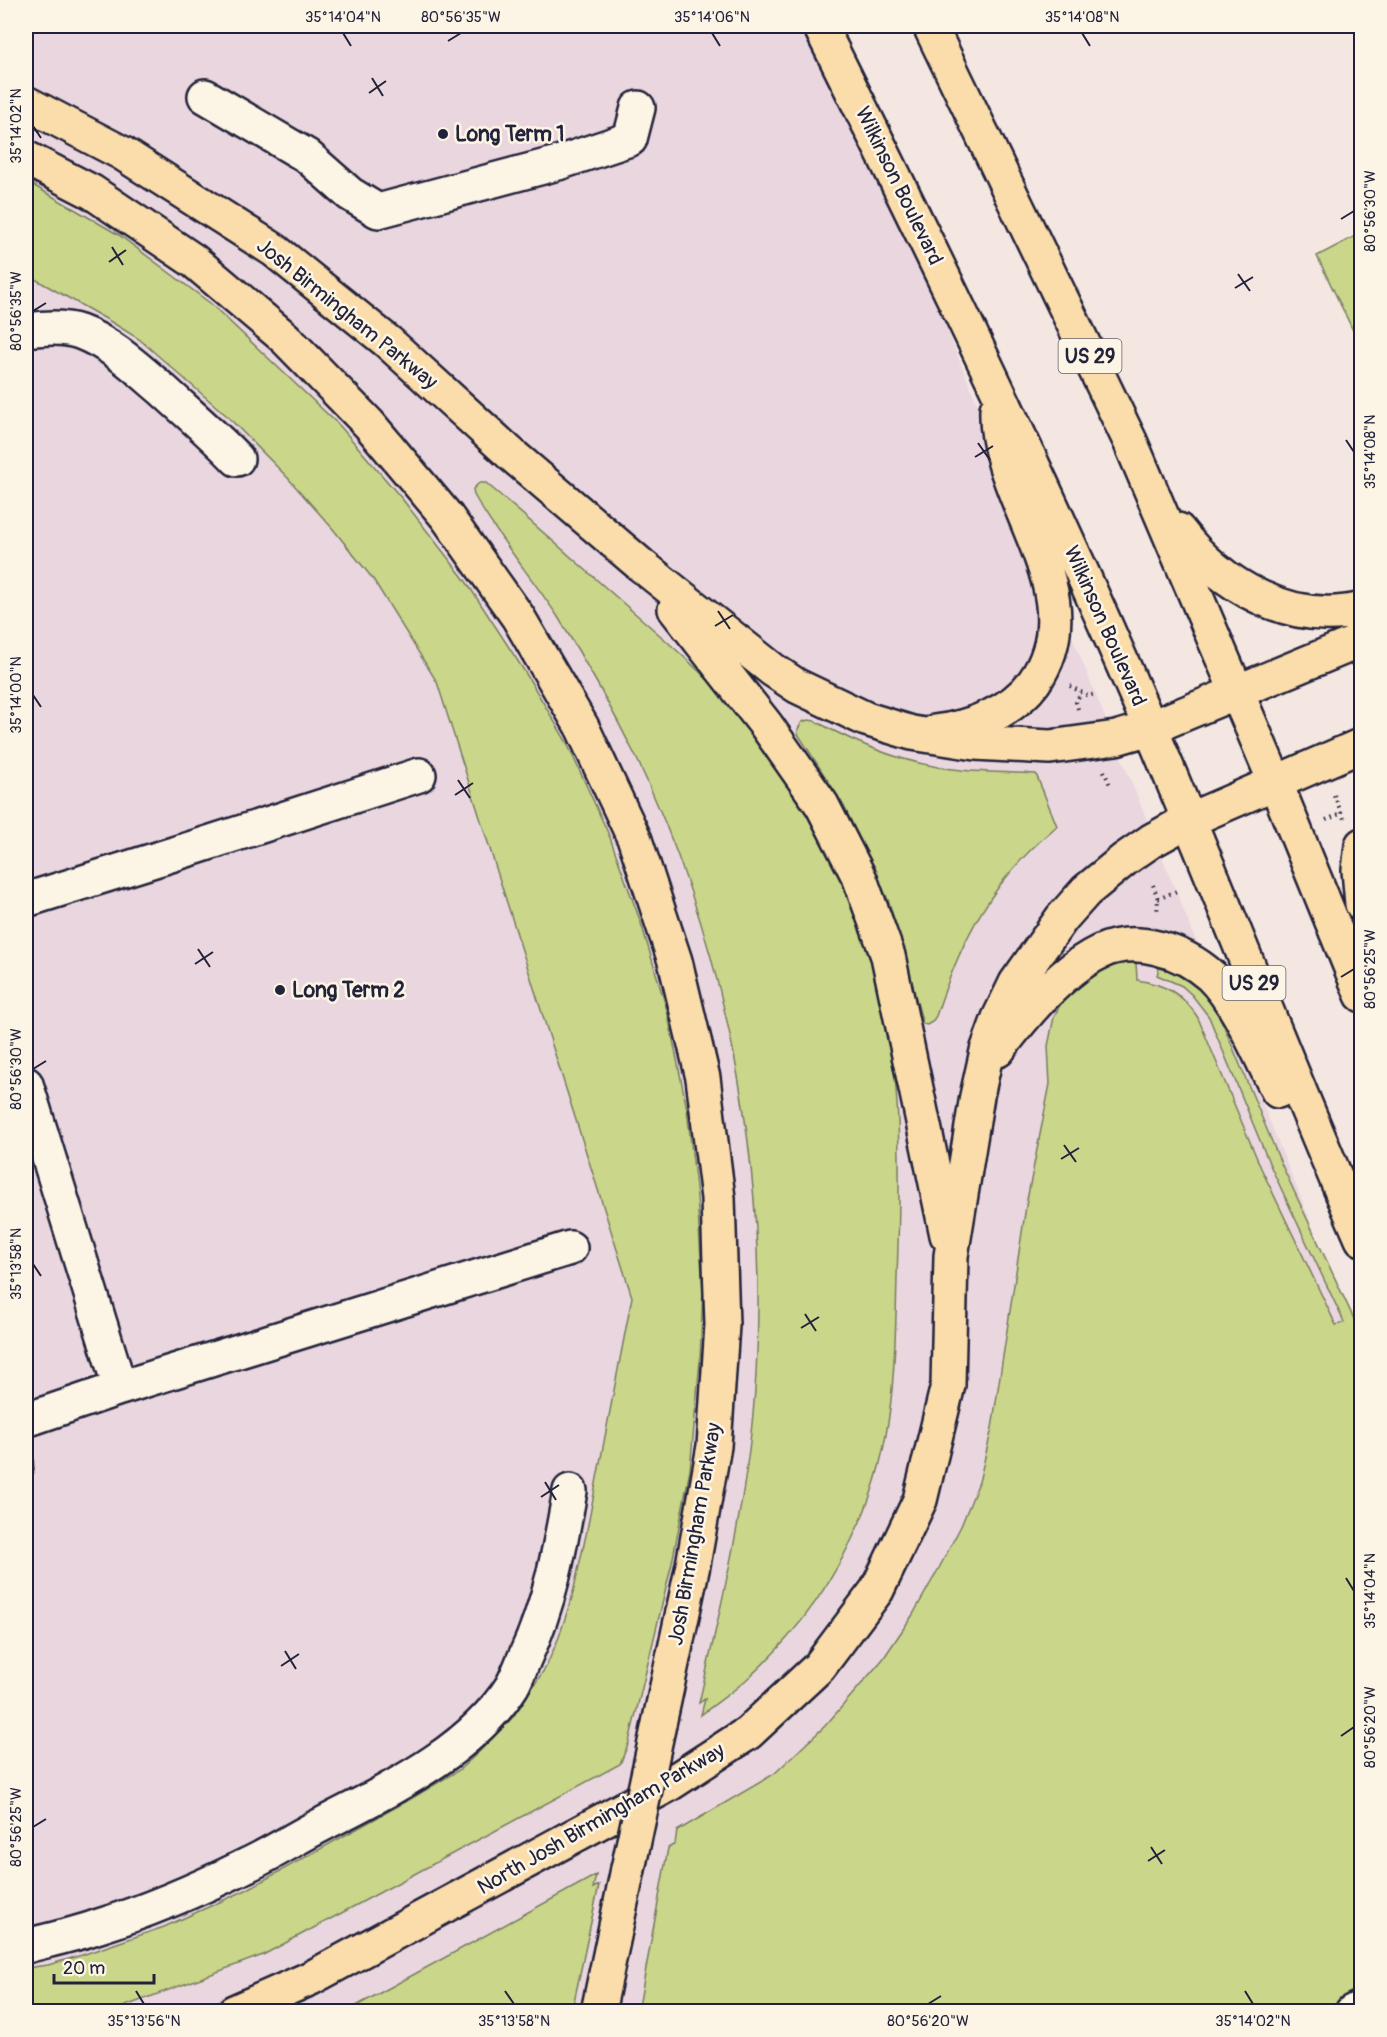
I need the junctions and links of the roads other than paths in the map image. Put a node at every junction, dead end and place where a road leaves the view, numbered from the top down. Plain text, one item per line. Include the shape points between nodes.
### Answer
1 (820, 26) edge
2 (930, 26) edge
3 (205, 96) dead end
4 (26, 103) edge
5 (638, 108) dead end
6 (26, 158) edge
7 (26, 330) edge
8 (1002, 397) junction
9 (237, 459) dead end
10 (1151, 490) junction
11 (641, 565) junction
12 (1362, 609) edge
13 (1362, 640) edge
14 (1238, 692) junction
15 (1150, 728) junction
16 (912, 733) junction
17 (1362, 745) edge
18 (419, 775) dead end
19 (1276, 784) junction
20 (1189, 820) junction
21 (1354, 835) edge
22 (26, 900) edge
23 (1362, 904) edge
24 (1362, 995) edge
25 (980, 1080) junction
26 (26, 1083) edge
27 (1321, 1144) junction
28 (1362, 1239) edge
29 (570, 1248) dead end
30 (951, 1256) junction
31 (120, 1388) junction
32 (26, 1420) edge
33 (570, 1491) dead end
34 (26, 1946) edge
35 (311, 1978) junction
36 (1362, 2007) edge
37 (234, 2012) edge
38 (261, 2012) edge
39 (598, 2012) edge
40 (1352, 2012) edge

1 - 8 main road, Wilkinson Boulevard / US 29
2 - 10 main road, US 29 via 1098,371
3 - 5 lane via 307,156 350,194 378,211 547,166 630,139
4 - 11 main road, Josh Birmingham Parkway via 122,153 274,250 388,342
6 - 39 main road, Josh Birmingham Parkway, bridge via 92,192 194,261 285,338 369,424 447,517 518,617 582,727 635,840 675,961 703,1078 718,1198 722,1325 714,1446 693,1565
7 - 9 lane via 48,327 79,332 105,344
8 - 15 main road, Wilkinson Boulevard / US 29
8 - 16 main road via 998,406 999,444 1049,585 1054,620 1052,645 1042,671 1020,699 1008,707 957,728
10 - 12 main road via 1196,551 1238,586 1299,610
10 - 14 main road, US 29
11 - 16 main road via 797,686 866,719
11 - 30 main road via 797,769 822,805 860,879 888,956
13 - 14 main road
14 - 15 main road
14 - 19 main road, US 29
15 - 16 main road via 1116,738 1050,747 975,743
15 - 20 main road, Wilkinson Boulevard / US 29
17 - 19 main road, North Josh Birmingham Parkway
18 - 22 lane
19 - 20 main road, North Josh Birmingham Parkway
19 - 24 main road, US 29
20 - 25 main road, North Josh Birmingham Parkway via 1125,859 1086,891 1062,918 1016,983 999,1018
20 - 27 main road, Wilkinson Boulevard / US 29
21 - 23 main road
25 - 27 main road via 1005,1041 1072,970 1115,947 1151,947 1182,956 1211,977 1235,1010 1295,1122
25 - 30 main road, North Josh Birmingham Parkway
26 - 31 lane
27 - 28 main road, Wilkinson Boulevard / US 29
29 - 31 lane
30 - 35 main road, North Josh Birmingham Parkway via 948,1385 920,1500 877,1590 819,1667 748,1733 668,1785
31 - 32 lane
33 - 34 lane via 559,1559 531,1646 512,1686 465,1738 396,1785 249,1865 103,1925
35 - 37 main road, North Josh Birmingham Parkway
35 - 38 lane
36 - 40 lane

